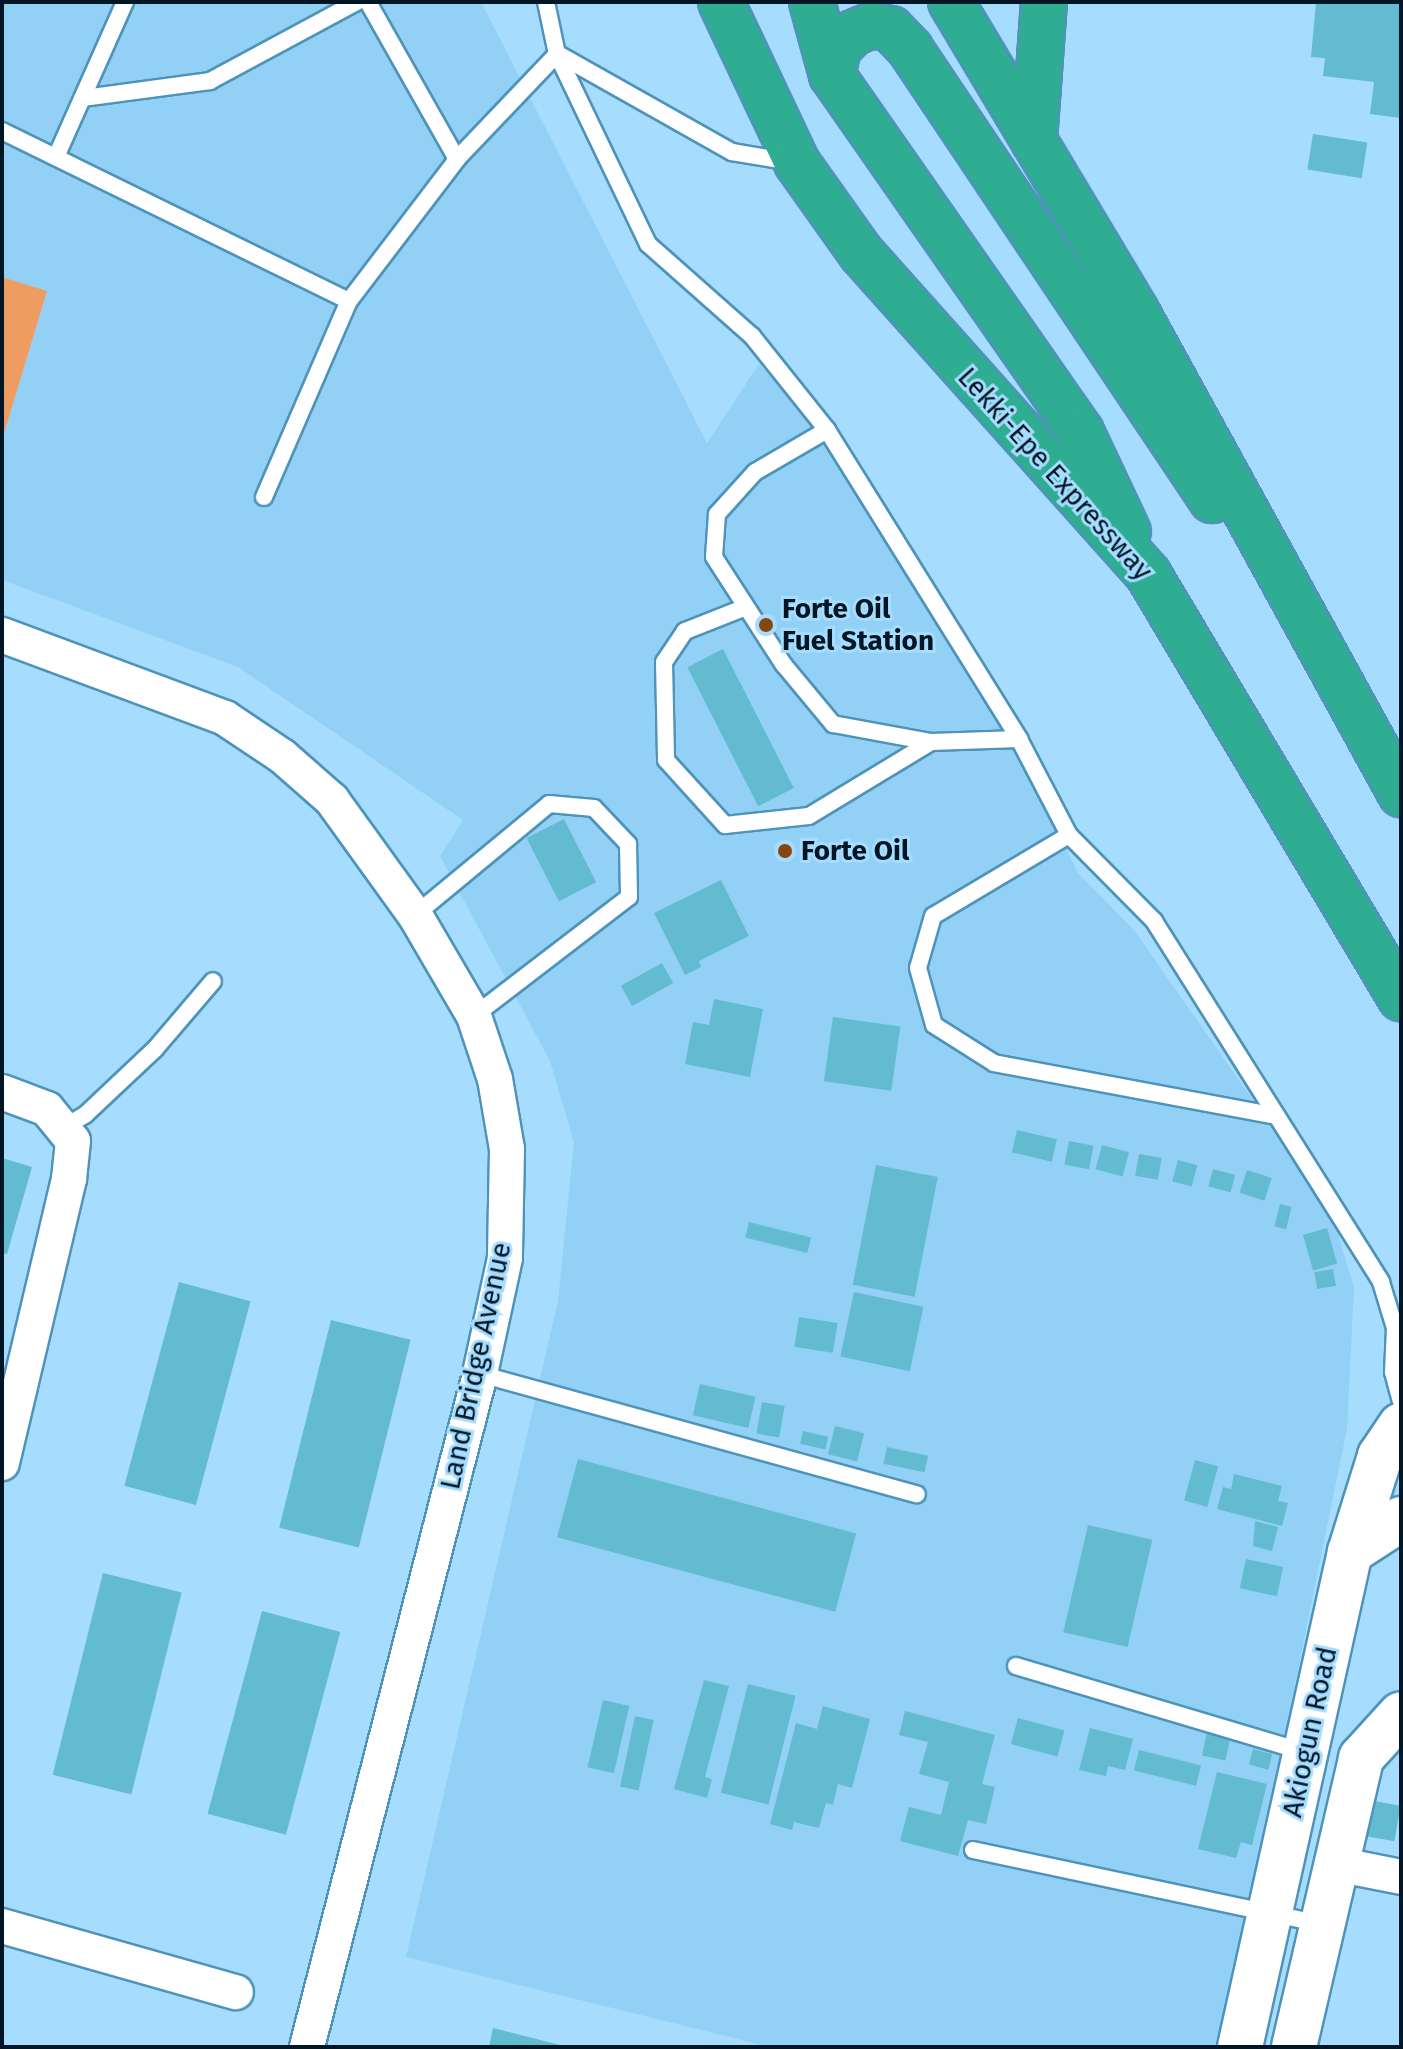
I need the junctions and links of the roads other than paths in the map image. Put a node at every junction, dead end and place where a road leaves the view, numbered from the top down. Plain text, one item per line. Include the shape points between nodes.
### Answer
1 (125, 2) edge
2 (357, 2) edge
3 (368, 2) edge
4 (546, 2) edge
5 (721, 2) edge
6 (812, 2) edge
7 (951, 2) edge
8 (1044, 2) edge
9 (557, 54) junction
10 (832, 75) junction
11 (83, 98) junction
12 (2, 131) edge
13 (1034, 141) junction
14 (56, 157) junction
15 (457, 159) junction
16 (797, 163) junction
17 (349, 301) junction
18 (827, 430) junction
19 (264, 497) dead end
20 (1148, 574) junction
21 (746, 607) junction
22 (2, 635) edge
23 (1348, 701) junction
24 (1019, 739) junction
25 (931, 742) junction
26 (1401, 794) edge
27 (1069, 835) junction
28 (415, 915) junction
29 (213, 981) dead end
30 (1401, 998) edge
31 (474, 1016) junction
32 (2, 1092) edge
33 (1276, 1116) junction
34 (63, 1128) junction
35 (480, 1374) junction
36 (1401, 1401) edge
37 (1401, 1425) edge
38 (2, 1463) edge
39 (917, 1494) dead end
40 (1401, 1519) edge
41 (1350, 1552) junction
42 (1016, 1666) dead end
43 (1401, 1714) edge
44 (1306, 1752) junction
45 (973, 1850) dead end
46 (1336, 1864) junction
47 (1401, 1877) edge
48 (1271, 1913) junction
49 (1323, 1925) junction
50 (2, 1926) edge
51 (236, 1992) dead end
52 (307, 2047) edge
53 (1240, 2047) edge
54 (1294, 2047) edge

1 - 11 lane
2 - 11 lane via 210,81
3 - 15 lane
4 - 9 lane
5 - 16 highway, Lekki-Epe Expressway
6 - 10 highway
7 - 13 highway
8 - 13 highway
9 - 15 lane
9 - 16 lane via 732,152
9 - 18 lane via 648,244 752,336
10 - 20 highway via 1081,432
10 - 23 highway via 838,48 853,33 872,25 891,29 910,49
11 - 14 lane
12 - 14 lane
13 - 23 highway via 1223,469
14 - 17 lane
15 - 17 lane
16 - 20 highway, Lekki-Epe Expressway via 879,274
17 - 19 lane
18 - 21 lane via 755,472 717,514 714,557
18 - 24 lane
20 - 30 highway, Lekki-Epe Expressway
21 - 25 lane via 784,665 833,724
21 - 25 lane via 685,631 664,662 666,760 725,825 809,816
22 - 28 street, Land Bridge Avenue via 225,718 282,756 332,800
23 - 26 highway
24 - 25 lane
24 - 27 lane
27 - 33 lane via 1154,921
27 - 33 lane via 933,916 918,968 934,1025 994,1063
28 - 31 street, Land Bridge Avenue
28 - 31 lane via 549,804 594,808 628,844 629,897
29 - 34 lane via 155,1049 85,1115
31 - 35 street, Land Bridge Avenue via 495,1079 507,1149 505,1258
32 - 34 street via 47,1109
33 - 36 lane via 1381,1282 1395,1328 1393,1372
34 - 38 street via 73,1141 69,1179
35 - 39 lane
35 - 52 street, Land Bridge Avenue
37 - 41 street, Akiogun Road via 1380,1456
40 - 41 street
41 - 44 street, Akiogun Road
42 - 44 lane
43 - 46 street via 1361,1758
44 - 48 street, Akiogun Road
45 - 48 lane
46 - 47 street
46 - 49 street
48 - 49 lane
48 - 53 street, Akiogun Road
49 - 54 street
50 - 51 street

